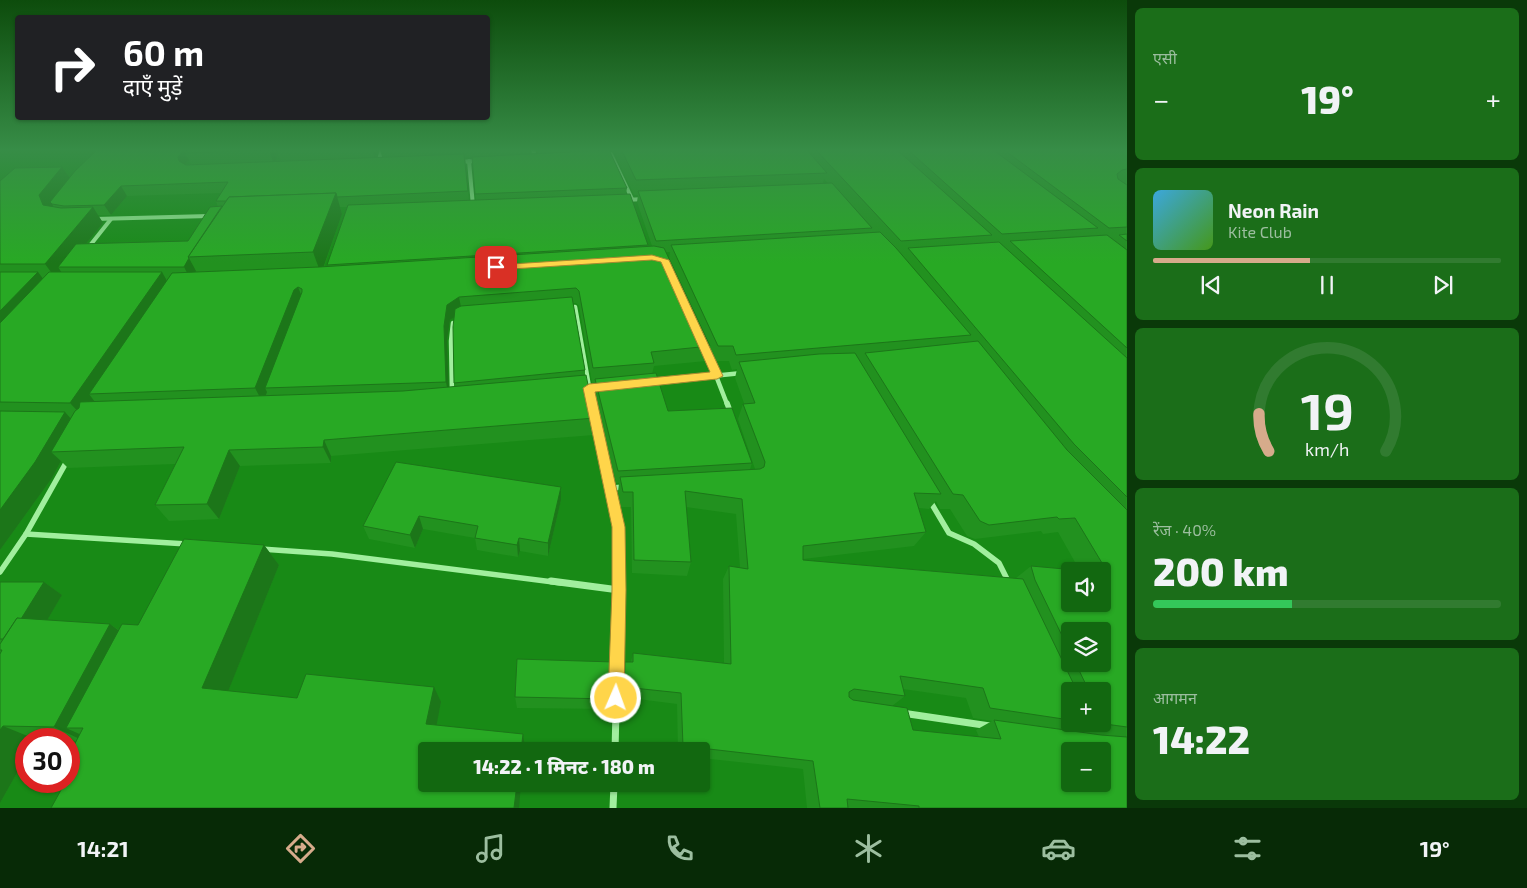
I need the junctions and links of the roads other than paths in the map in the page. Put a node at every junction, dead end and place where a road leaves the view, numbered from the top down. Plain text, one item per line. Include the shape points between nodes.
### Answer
1 (471, 187) edge
2 (626, 187) edge
3 (652, 198) edge
4 (632, 199) junction
5 (622, 200) edge
6 (482, 205) edge
7 (463, 206) edge
8 (472, 206) junction
9 (635, 208) edge
10 (218, 216) edge
11 (111, 219) junction
12 (87, 220) edge
13 (82, 255) edge
14 (566, 308) edge
15 (454, 320) edge
16 (701, 341) edge
17 (753, 372) edge
18 (717, 376) junction
19 (648, 382) edge
20 (589, 388) junction
21 (599, 388) edge
22 (579, 389) edge
23 (453, 401) edge
24 (733, 419) edge
25 (69, 457) edge
26 (630, 486) edge
27 (611, 488) junction
28 (927, 496) edge
29 (26, 534) junction
30 (190, 544) junction
31 (199, 545) edge
32 (256, 549) edge
33 (185, 553) edge
34 (0, 572) edge
35 (1011, 589) edge
36 (619, 590) junction
37 (892, 712) edge
38 (1000, 727) edge
39 (615, 742) edge
40 (614, 792) edge
41 (613, 808) edge

1 - 8 street
2 - 4 street
3 - 4 street
4 - 5 street
4 - 9 street
6 - 8 street
7 - 8 street
10 - 11 street
11 - 12 street
11 - 13 street
14 - 20 street via 575,307
15 - 23 street via 451,341
16 - 18 street
17 - 18 street
18 - 19 street
18 - 24 street
20 - 21 street
20 - 22 street
20 - 27 street
25 - 29 street
26 - 27 street
27 - 36 street via 618,527
28 - 35 street via 948,533 974,544 999,562
29 - 30 street
29 - 34 street
30 - 31 street
30 - 33 street
32 - 36 street via 332,554
36 - 39 street
37 - 38 street
40 - 41 street

